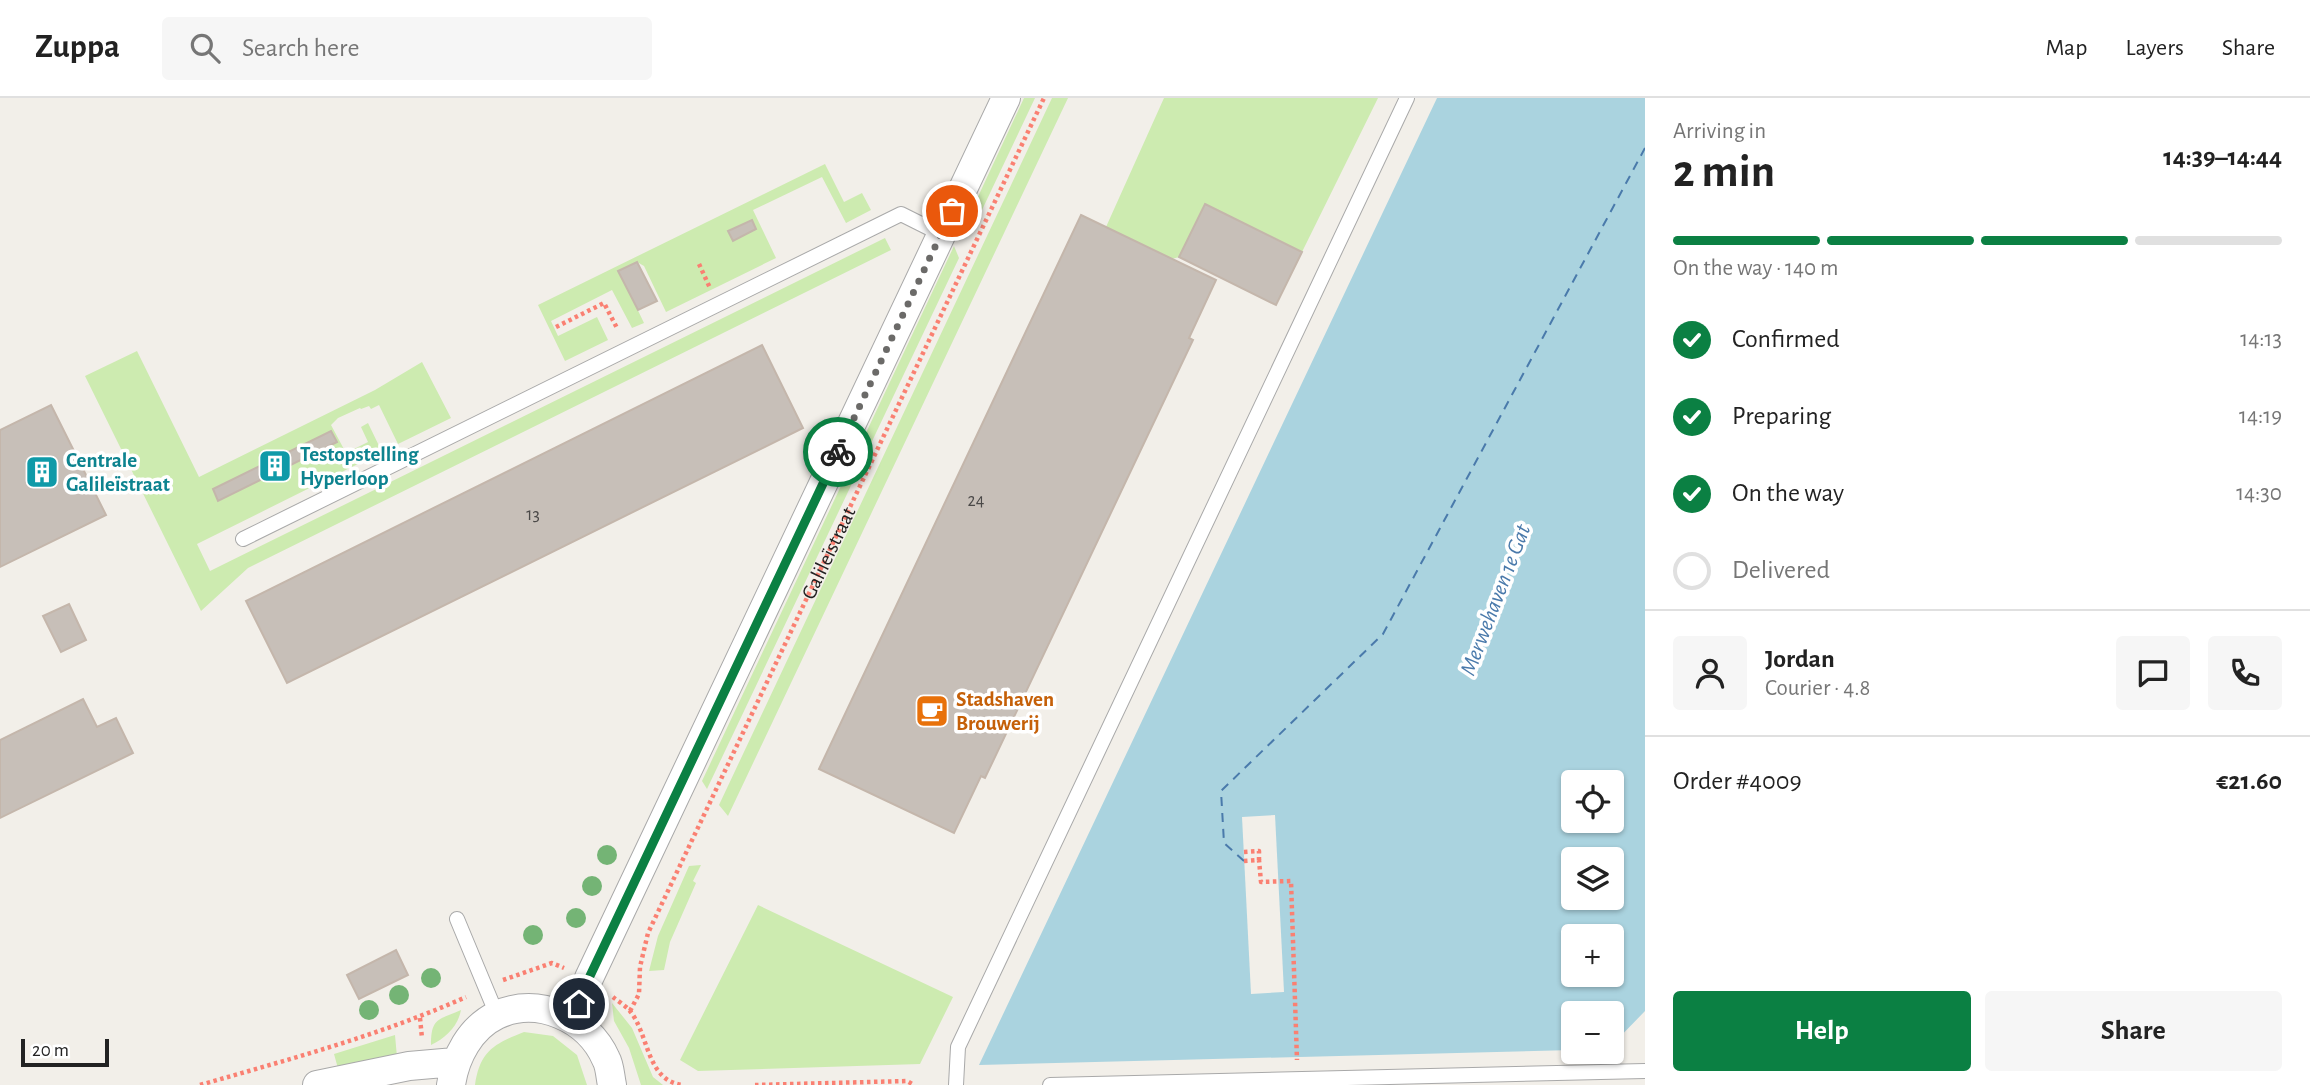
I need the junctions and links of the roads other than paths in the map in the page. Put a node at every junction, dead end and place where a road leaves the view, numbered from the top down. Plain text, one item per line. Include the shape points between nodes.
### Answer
1 (1006, 98) edge
2 (1407, 98) edge
3 (941, 234) junction
4 (243, 539) dead end
5 (457, 919) dead end
6 (497, 1015) junction
7 (573, 1020) junction
8 (1645, 1071) edge
9 (453, 1074) edge
10 (317, 1085) edge
11 (612, 1085) edge
12 (956, 1085) edge
13 (1050, 1085) edge

1 - 3 street, Galileïstraat
2 - 12 lane via 958,1047
3 - 4 lane via 901,214
3 - 7 street, Galileïstraat
5 - 6 lane
6 - 7 street via 527,1008
6 - 9 street via 466,1041
7 - 11 street via 594,1037 607,1060
8 - 13 lane
9 - 10 street via 416,1065

